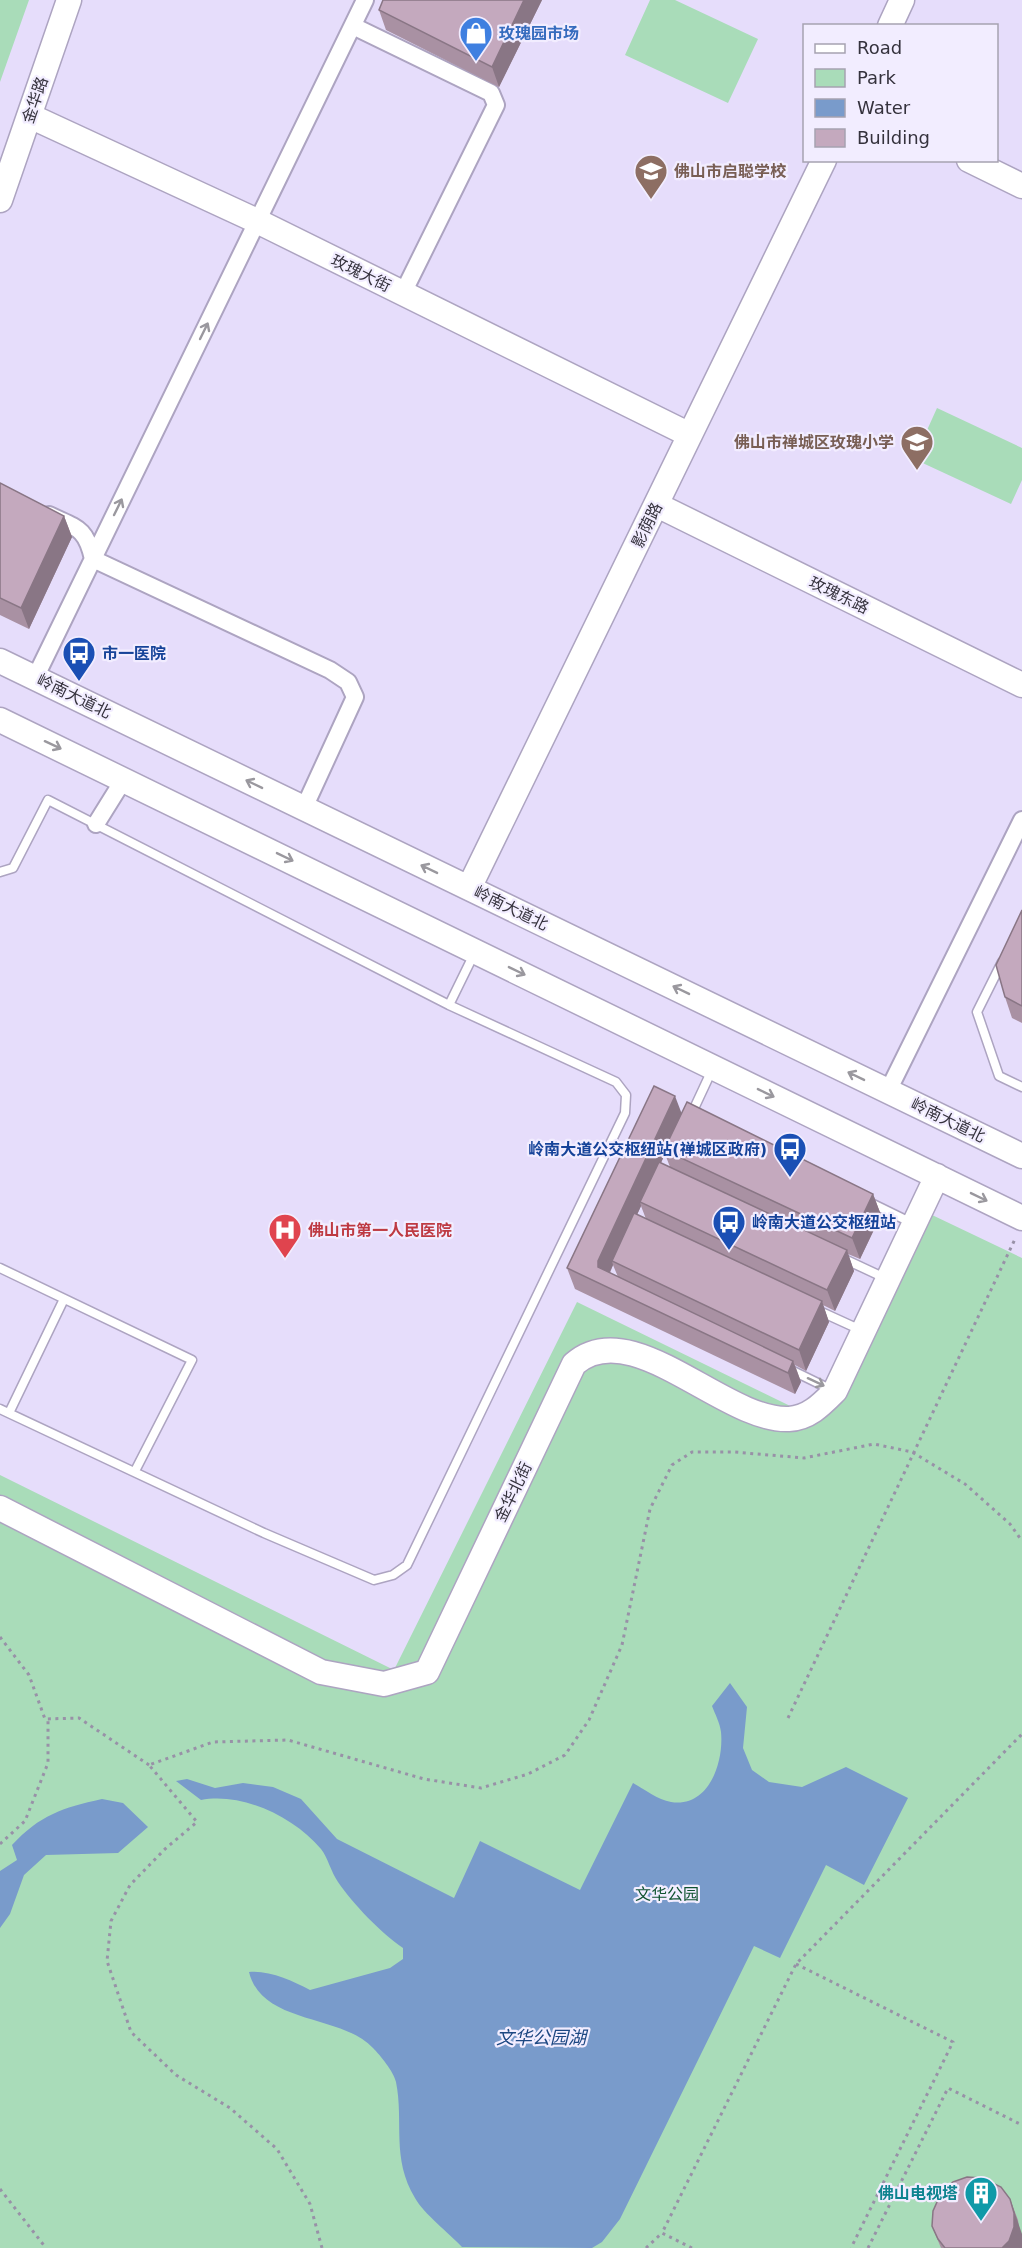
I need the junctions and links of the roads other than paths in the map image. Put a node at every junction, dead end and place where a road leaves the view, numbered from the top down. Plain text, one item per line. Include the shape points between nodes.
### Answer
1 (69, 0) edge
2 (365, 0) edge
3 (902, 0) edge
4 (891, 24) edge
5 (353, 26) junction
6 (30, 116) junction
7 (823, 162) edge
8 (973, 162) edge
9 (1022, 186) edge
10 (0, 200) edge
11 (258, 221) junction
12 (403, 293) junction
13 (690, 435) junction
14 (30, 505) edge
15 (657, 505) junction
16 (93, 559) junction
17 (0, 661) edge
18 (35, 678) junction
19 (1022, 685) edge
20 (0, 720) edge
21 (124, 779) junction
22 (304, 808) junction
23 (1022, 820) edge
24 (96, 824) junction
25 (0, 872) edge
26 (469, 888) junction
27 (476, 951) junction
28 (1007, 952) edge
29 (449, 1005) junction
30 (714, 1067) junction
31 (1022, 1087) edge
32 (888, 1091) junction
33 (692, 1113) junction
34 (702, 1118) edge
35 (687, 1123) edge
36 (1022, 1156) edge
37 (937, 1176) junction
38 (864, 1199) edge
39 (914, 1224) junction
40 (1019, 1227) edge
41 (829, 1252) edge
42 (0, 1268) edge
43 (888, 1279) junction
44 (64, 1299) junction
45 (812, 1307) edge
46 (863, 1331) junction
47 (782, 1366) edge
48 (835, 1391) junction
49 (4, 1411) edge
50 (135, 1471) junction
51 (0, 1508) edge

1 - 6 street, 金华路
2 - 5 street
3 - 4 street
5 - 11 street
5 - 12 street via 491,93 496,105
6 - 10 street, 金华路
6 - 11 street, 玫瑰大街
7 - 13 street, 影荫路
8 - 9 street
11 - 12 street, 玫瑰大街
16 -> 11 street
12 - 13 street, 玫瑰大街
13 - 15 street, 影荫路
14 - 16 street via 79,529 88,538
15 - 19 street, 玫瑰东路
15 - 26 street, 影荫路
16 - 18 street
16 - 22 street via 348,682 354,697
17 - 18 street, 岭南大道北
22 -> 18 street, 岭南大道北
20 -> 21 street
21 - 24 street
21 -> 27 street
26 -> 22 street, 岭南大道北
23 - 32 street
24 - 25 lane via 48,800 13,868
24 - 29 lane
32 -> 26 street, 岭南大道北
27 - 29 lane
27 -> 30 street
28 - 31 lane via 977,1012 999,1076
29 - 50 lane via 616,1082 626,1095 625,1113 407,1565 393,1575 374,1580
30 - 33 lane
30 -> 37 street
32 - 36 street, 岭南大道北
33 - 34 lane
33 - 35 lane
37 - 39 street, 金华北街
37 -> 40 street
38 - 39 lane
39 - 43 street, 金华北街
41 - 43 lane
42 - 44 lane
43 - 46 street, 金华北街
44 - 49 lane
44 - 50 lane via 192,1360
45 - 46 lane
46 - 48 street, 金华北街
47 -> 48 lane
48 - 51 street, 金华北街 via 819,1407 789,1419 753,1411 638,1356 618,1350 586,1354 574,1364 426,1672 384,1684 321,1672
49 - 50 lane

